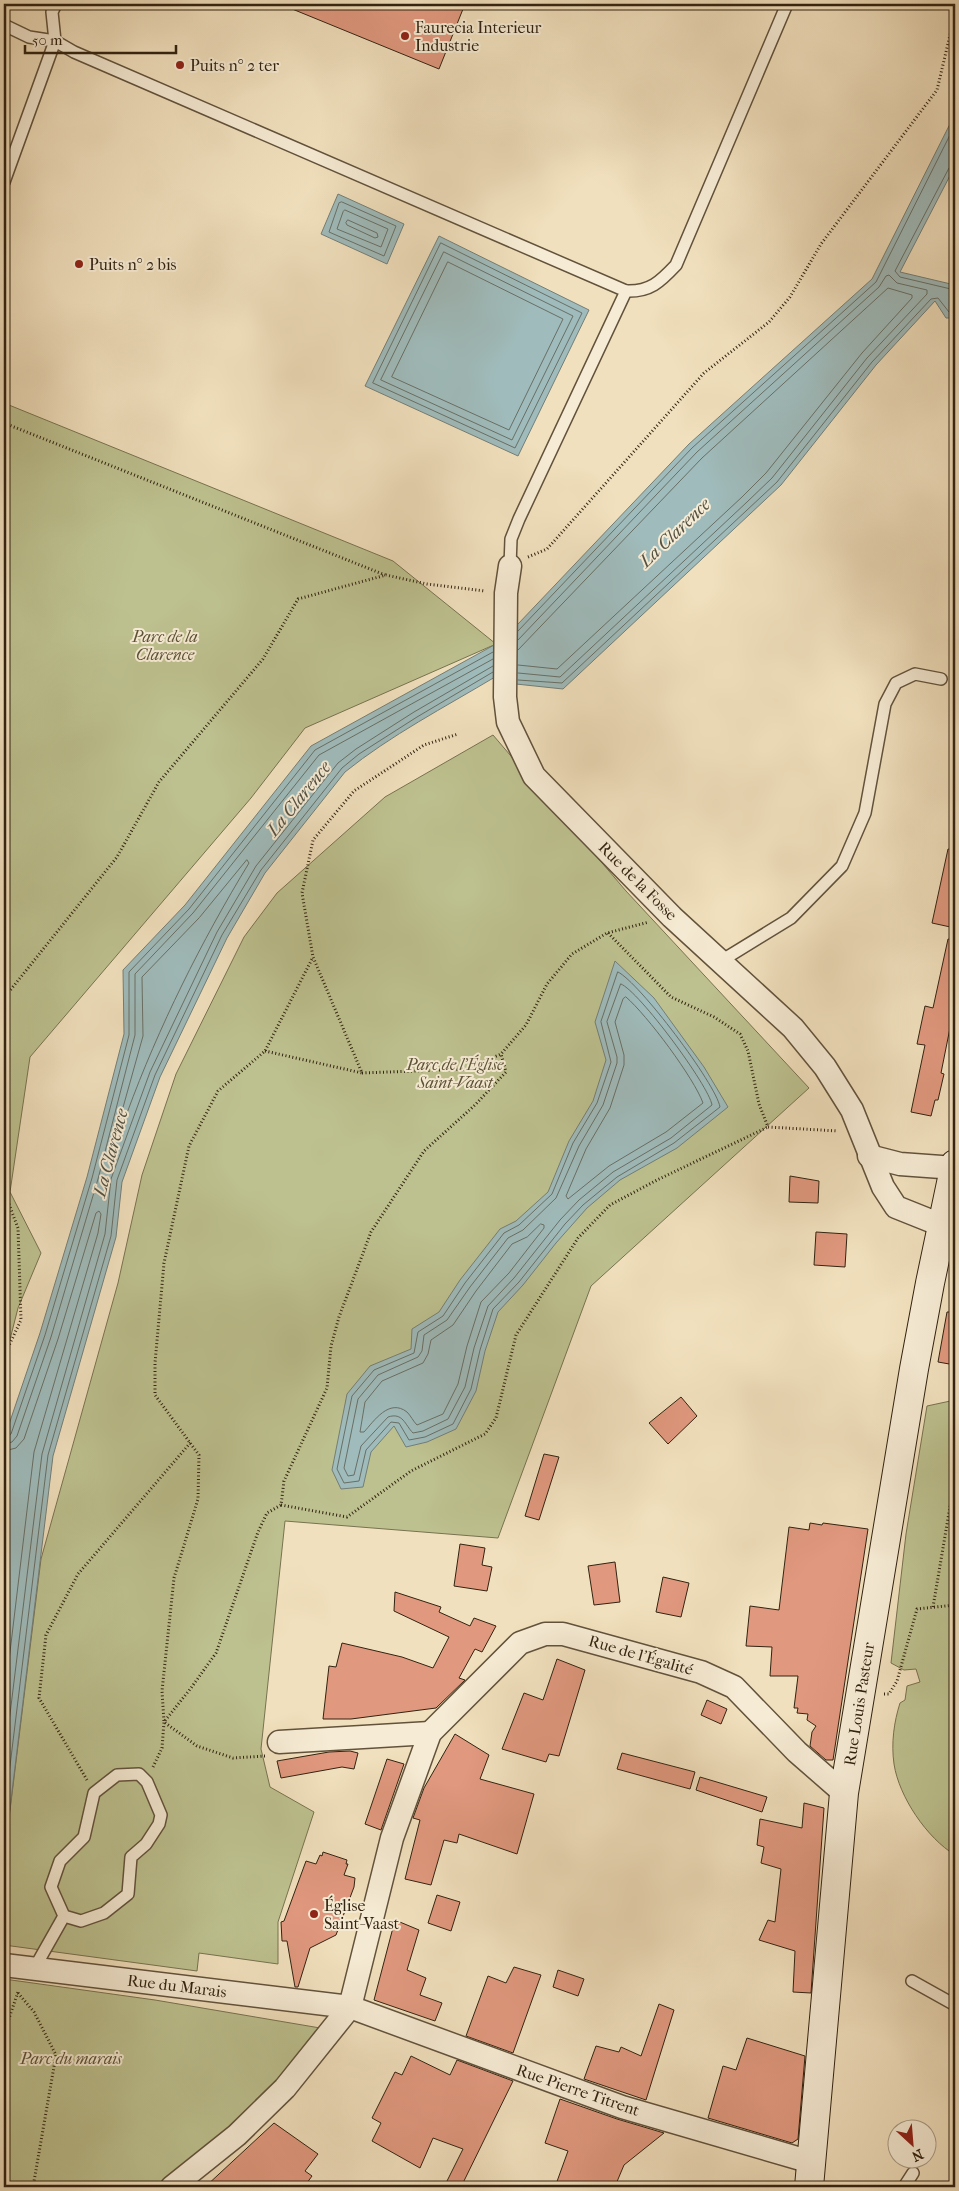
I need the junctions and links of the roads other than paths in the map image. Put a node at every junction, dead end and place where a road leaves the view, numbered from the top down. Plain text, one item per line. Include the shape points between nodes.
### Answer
1 (56, 4) edge
2 (787, 4) edge
3 (4, 25) edge
4 (55, 41) junction
5 (4, 182) edge
6 (626, 292) junction
7 (510, 566) joint
8 (941, 679) dead end
9 (721, 961) junction
10 (867, 1148) junction
11 (955, 1166) edge
12 (942, 1225) junction
13 (430, 1733) junction
14 (279, 1742) road end
15 (844, 1793) junction
16 (64, 1916) junction
17 (4, 1965) edge
18 (34, 1969) junction
19 (912, 1981) dead end
20 (955, 2005) edge
21 (350, 2007) junction
22 (913, 2173) dead end
23 (809, 2175) edge
24 (172, 2187) edge
25 (904, 2187) edge

1 - 4 lane via 52,12
2 - 6 lane via 676,265 660,282 640,292
3 - 4 lane via 29,37
4 - 5 lane
4 - 6 lane
6 - 7 lane via 519,519 511,539
7 - 9 street, Rue de la Fosse via 506,593 505,697 508,722 534,776 672,917
8 - 9 lane via 915,674 896,682 885,704 866,813 842,866 791,918
9 - 10 street, Rue de la Fosse via 793,1028 819,1061 852,1110
10 - 11 street via 900,1164
10 - 12 street, Rue de la Fosse via 883,1187 896,1207
11 - 12 main road, Rue Louis Pasteur
12 - 15 main road, Rue Louis Pasteur via 914,1368
13 - 14 street
13 - 15 street, Rue de l'Égalité via 520,1642 545,1634 563,1634 701,1672 734,1687 797,1752
13 - 21 street via 392,1838
15 - 23 main road, Rue Louis Pasteur
16 - 16 lane via 51,1887 60,1861 84,1837 94,1793 117,1775 139,1774 147,1782 161,1815 146,1844 131,1857 128,1894 104,1913 81,1921
16 - 18 lane
17 - 18 street, Rue du Marais
18 - 21 street, Rue du Marais
19 - 20 lane
21 - 23 street, Rue Pierre Titrent
21 - 24 street via 285,2088 238,2135
22 - 25 lane

